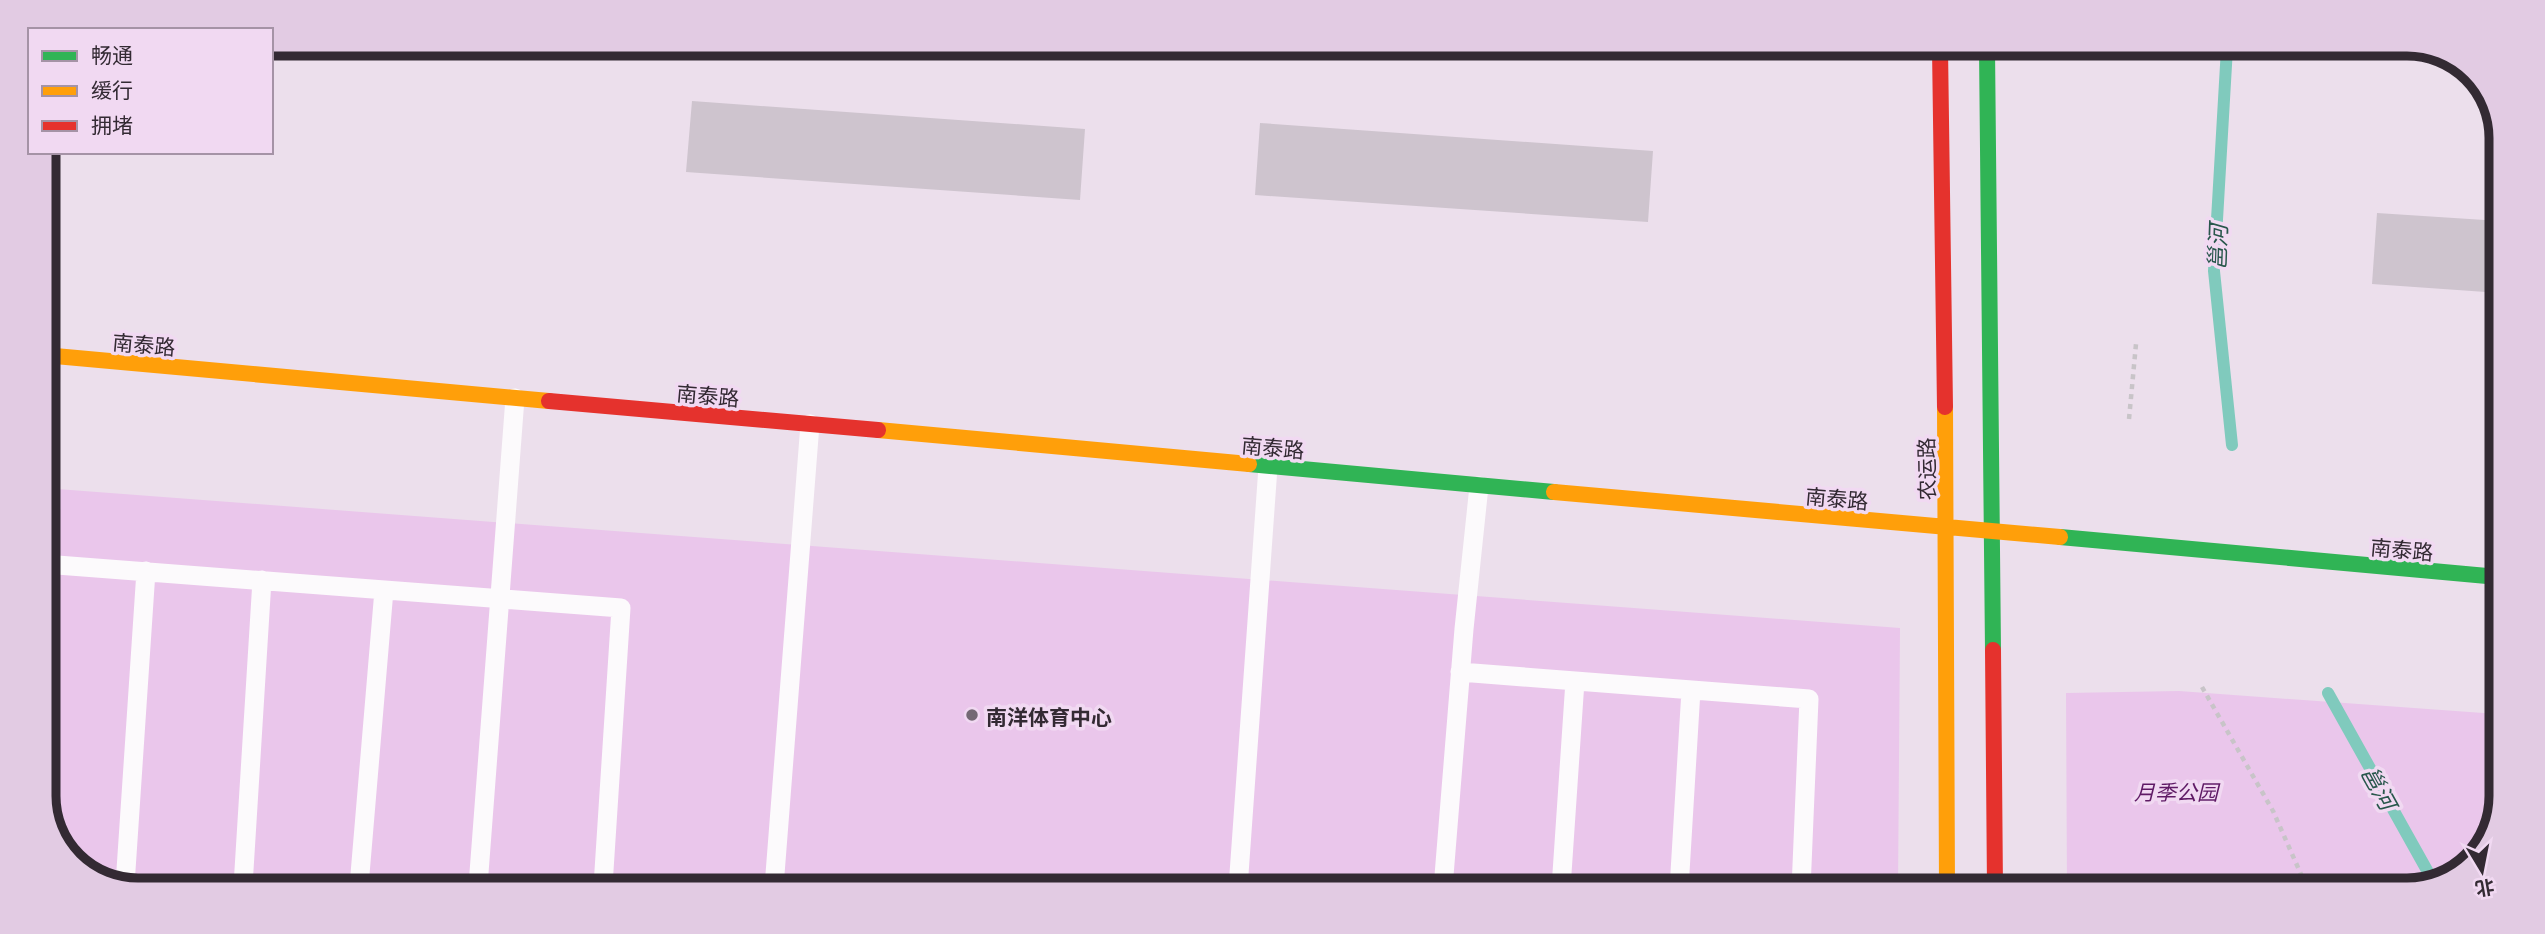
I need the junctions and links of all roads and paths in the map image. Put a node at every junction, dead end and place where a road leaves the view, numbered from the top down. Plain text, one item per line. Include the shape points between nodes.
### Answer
1 (1940, 56) edge
2 (1987, 56) edge
3 (2136, 344) dead end
4 (56, 356) edge
5 (515, 398) junction
6 (2129, 419) dead end
7 (810, 424) junction
8 (1268, 467) junction
9 (1479, 486) junction
10 (1947, 528) junction
11 (1992, 533) junction
12 (56, 565) edge
13 (146, 571) junction
14 (2489, 576) edge
15 (262, 580) junction
16 (384, 590) junction
17 (501, 599) junction
18 (1460, 672) junction
19 (1575, 681) junction
20 (2202, 687) dead end
21 (1691, 690) junction
22 (126, 876) edge
23 (243, 878) edge
24 (360, 878) edge
25 (479, 878) edge
26 (604, 878) edge
27 (775, 878) edge
28 (1239, 878) edge
29 (1444, 878) edge
30 (1562, 878) edge
31 (1680, 878) edge
32 (1801, 878) edge
33 (1947, 878) edge
34 (1995, 878) edge
35 (2303, 878) edge

1 - 10 main road, 农运路
2 - 11 main road
3 - 6 path
4 - 5 main road, 南泰路
5 - 7 main road, 南泰路
5 - 17 lane
7 - 8 main road, 南泰路
7 - 27 lane
8 - 9 main road, 南泰路
8 - 28 lane
9 - 10 main road, 南泰路
9 - 18 lane
10 - 11 main road, 南泰路
10 - 33 main road, 农运路
11 - 14 main road, 南泰路
11 - 34 main road
12 - 13 lane
13 - 15 lane
13 - 22 lane
15 - 16 lane
15 - 23 lane
16 - 17 lane
16 - 24 lane
17 - 25 lane
17 - 26 lane via 621,608
18 - 19 lane
18 - 29 lane
19 - 21 lane
19 - 30 lane
20 - 35 path via 2273,811
21 - 31 lane
21 - 32 lane via 1809,699

